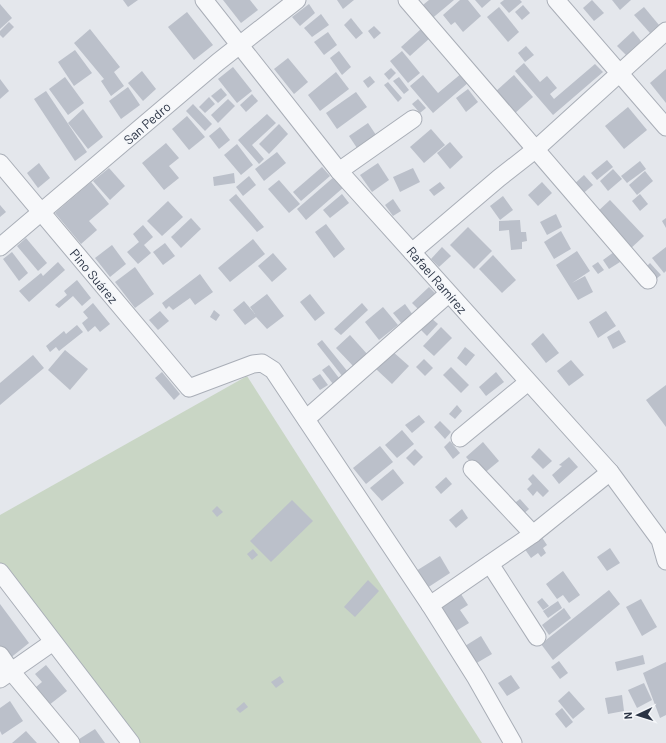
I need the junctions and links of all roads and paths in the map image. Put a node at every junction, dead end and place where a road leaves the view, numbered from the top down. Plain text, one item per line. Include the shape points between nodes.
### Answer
1 (204, 0) edge
2 (297, 0) edge
3 (407, 0) edge
4 (556, 0) edge
5 (666, 31) edge
6 (239, 45) junction
7 (620, 73) junction
8 (413, 119) dead end
9 (666, 127) edge
10 (536, 149) junction
11 (0, 163) edge
12 (339, 171) junction
13 (41, 214) junction
14 (0, 247) edge
15 (412, 252) junction
16 (648, 280) dead end
17 (448, 294) junction
18 (528, 382) junction
19 (306, 419) junction
20 (460, 438) dead end
21 (472, 469) dead end
22 (610, 472) junction
23 (533, 534) junction
24 (666, 561) edge
25 (490, 564) junction
26 (0, 572) edge
27 (430, 605) junction
28 (537, 637) dead end
29 (53, 642) junction
30 (0, 655) edge
31 (6, 675) edge
32 (72, 743) edge
33 (131, 743) edge
34 (513, 743) edge

1 - 6 street, Rafael Ramírez
2 - 6 street, San Pedro
3 - 10 street
4 - 7 street
5 - 7 street
6 - 12 street, Rafael Ramírez
6 - 13 street, San Pedro
7 - 9 street
7 - 10 street
8 - 12 street
10 - 15 street
10 - 16 street
11 - 13 street, Pino Suárez
12 - 15 street, Rafael Ramírez
13 - 14 street, San Pedro
13 - 19 street, Pino Suárez via 189,388 262,363 273,370
15 - 17 street, Rafael Ramírez
17 - 18 street, Rafael Ramírez
17 - 19 street
18 - 20 street
18 - 22 street, Rafael Ramírez
19 - 27 street
21 - 23 street
22 - 23 street
22 - 24 street, Rafael Ramírez via 660,540
23 - 25 street
25 - 27 street
25 - 28 street
26 - 29 street
27 - 34 street
29 - 31 street
29 - 33 street
30 - 31 street
31 - 32 street

